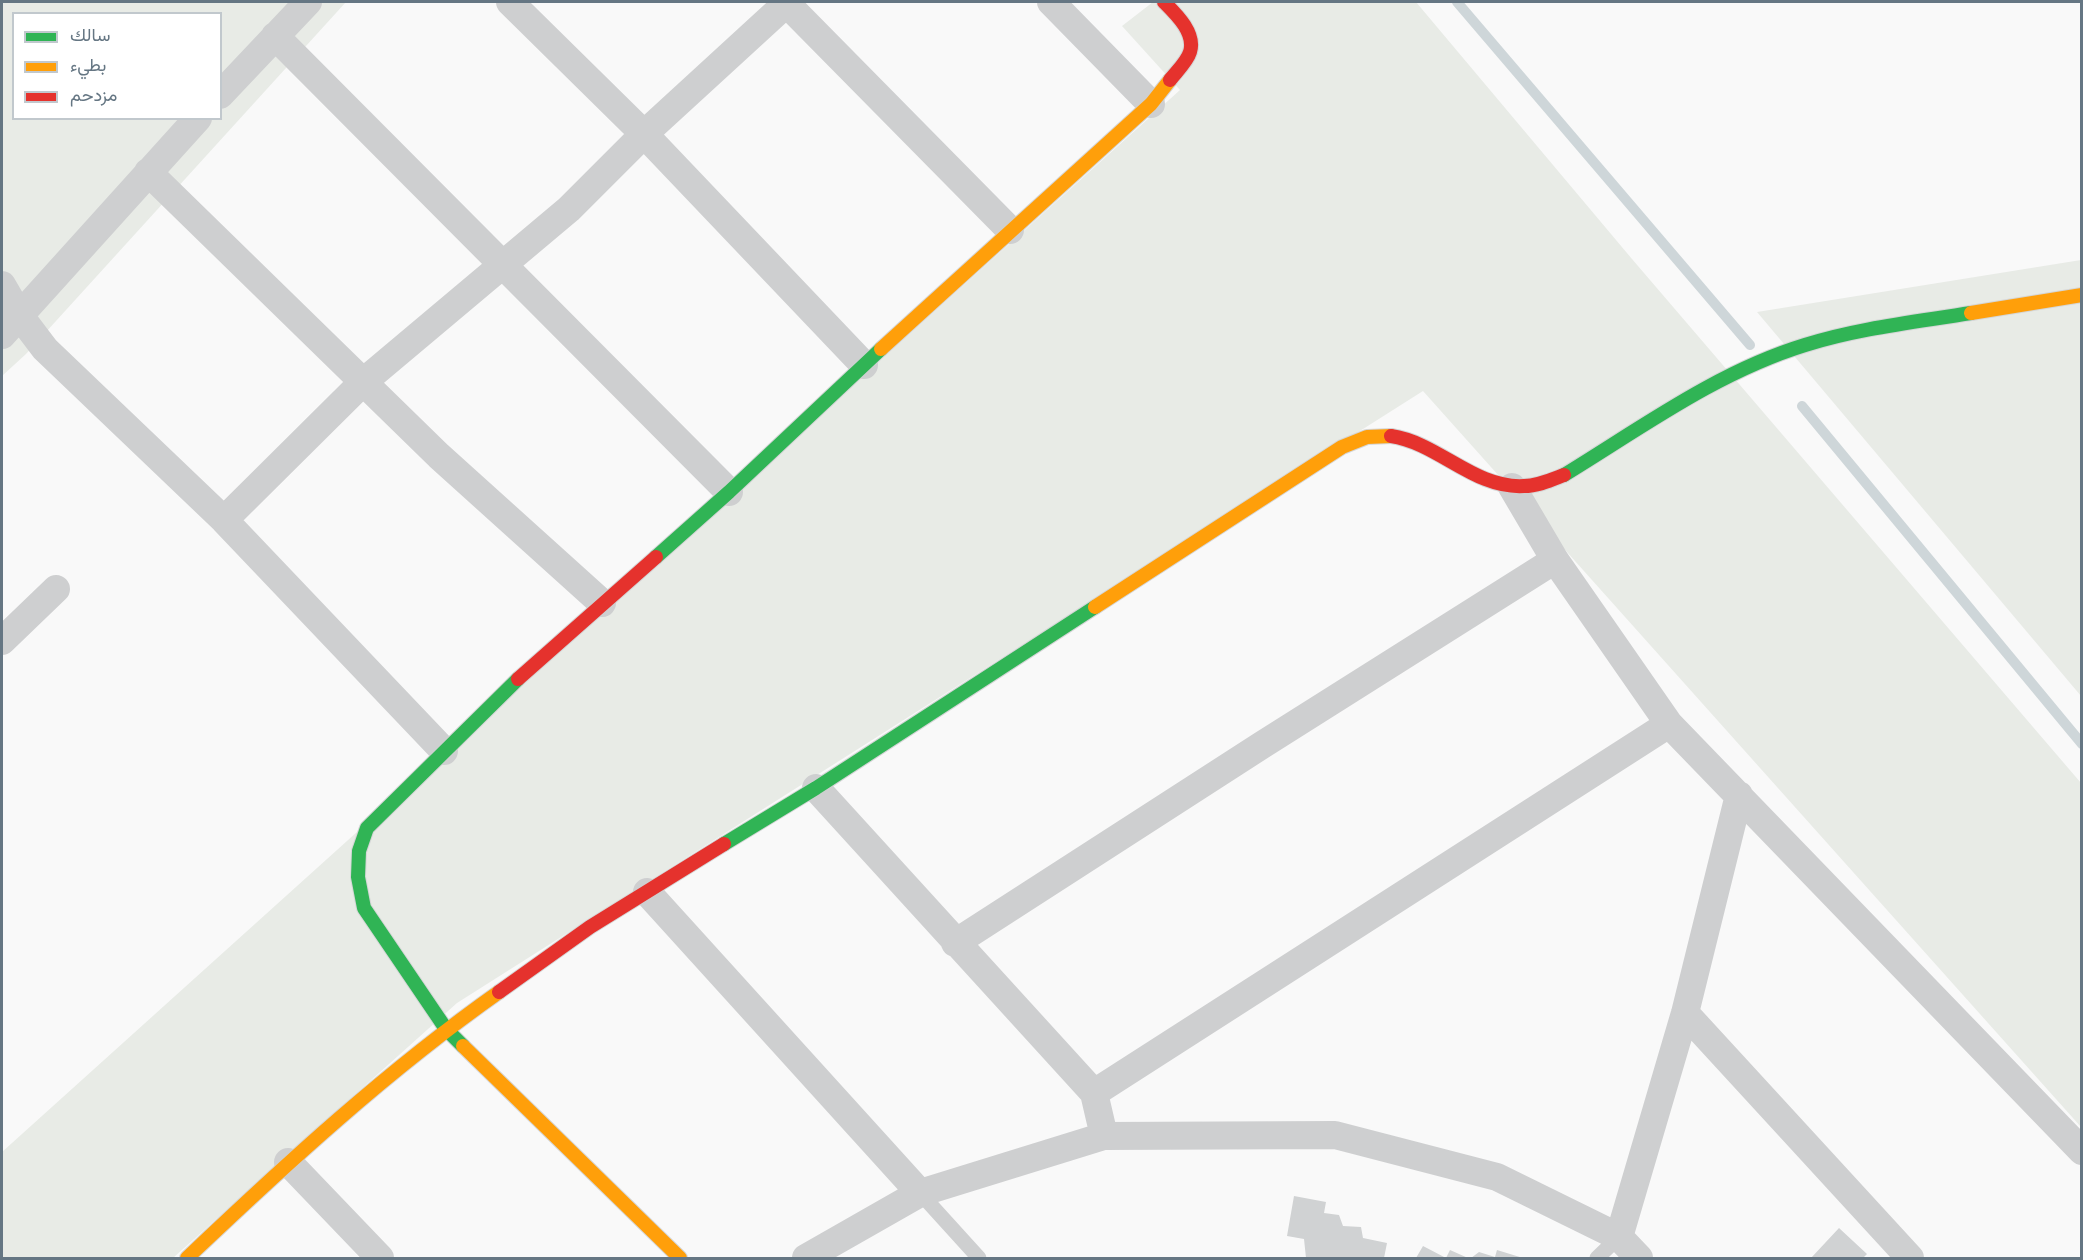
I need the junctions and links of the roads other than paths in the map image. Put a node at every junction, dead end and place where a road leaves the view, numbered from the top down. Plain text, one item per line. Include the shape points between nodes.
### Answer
1 (308, 2) edge
2 (510, 2) edge
3 (786, 2) edge
4 (1051, 2) edge
5 (1164, 2) edge
6 (275, 36) junction
7 (222, 93) edge
8 (1151, 104) junction
9 (196, 120) edge
10 (644, 134) junction
11 (148, 172) junction
12 (1010, 230) junction
13 (502, 264) junction
14 (2, 285) edge
15 (2082, 295) edge
16 (11, 326) edge
17 (864, 365) junction
18 (362, 383) junction
19 (1512, 488) junction
20 (729, 492) junction
21 (224, 520) junction
22 (1555, 560) junction
23 (56, 589) dead end
24 (602, 603) junction
25 (2, 641) edge
26 (1669, 724) junction
27 (444, 751) junction
28 (816, 788) junction
29 (1739, 795) junction
30 (647, 892) junction
31 (955, 943) junction
32 (1685, 1013) junction
33 (446, 1029) junction
34 (1094, 1093) junction
35 (1104, 1136) junction
36 (2082, 1150) edge
37 (288, 1162) junction
38 (920, 1193) junction
39 (1619, 1237) junction
40 (187, 1258) edge
41 (380, 1258) edge
42 (680, 1258) edge
43 (807, 1258) edge
44 (979, 1258) edge
45 (1597, 1258) edge
46 (1639, 1258) edge
47 (1910, 1258) edge

1 - 6 street
2 - 10 street
3 - 10 street
3 - 12 street
4 - 8 street
5 - 8 street via 1181,19 1192,44 1190,54
6 - 7 street
6 - 13 street
8 - 12 street
9 - 11 street
10 - 13 street via 569,209
10 - 17 street
11 - 16 street
11 - 18 street
12 - 17 street
13 - 18 street
13 - 20 street
14 - 16 street
15 - 19 street via 1870,329 1805,345 1693,395 1548,483
16 - 21 street via 45,350
17 - 20 street
18 - 21 street
18 - 24 street
19 - 22 street
19 - 28 street via 1495,484 1412,441 1385,435 1358,439
20 - 24 street
21 - 27 street
22 - 26 street
22 - 31 street
23 - 25 street
24 - 27 street
26 - 29 street
26 - 34 street
27 - 33 street via 368,828 358,851 358,878 364,908
28 - 30 street
28 - 31 street
29 - 32 street
29 - 36 street
30 - 33 street via 590,927
30 - 38 street
31 - 34 street
32 - 39 street
32 - 47 street
33 - 37 street
33 - 42 street
34 - 35 street
35 - 38 street
35 - 39 street via 1335,1135 1497,1177
37 - 40 street
37 - 41 street
38 - 43 street
38 - 44 lane
39 - 45 lane
39 - 46 street

